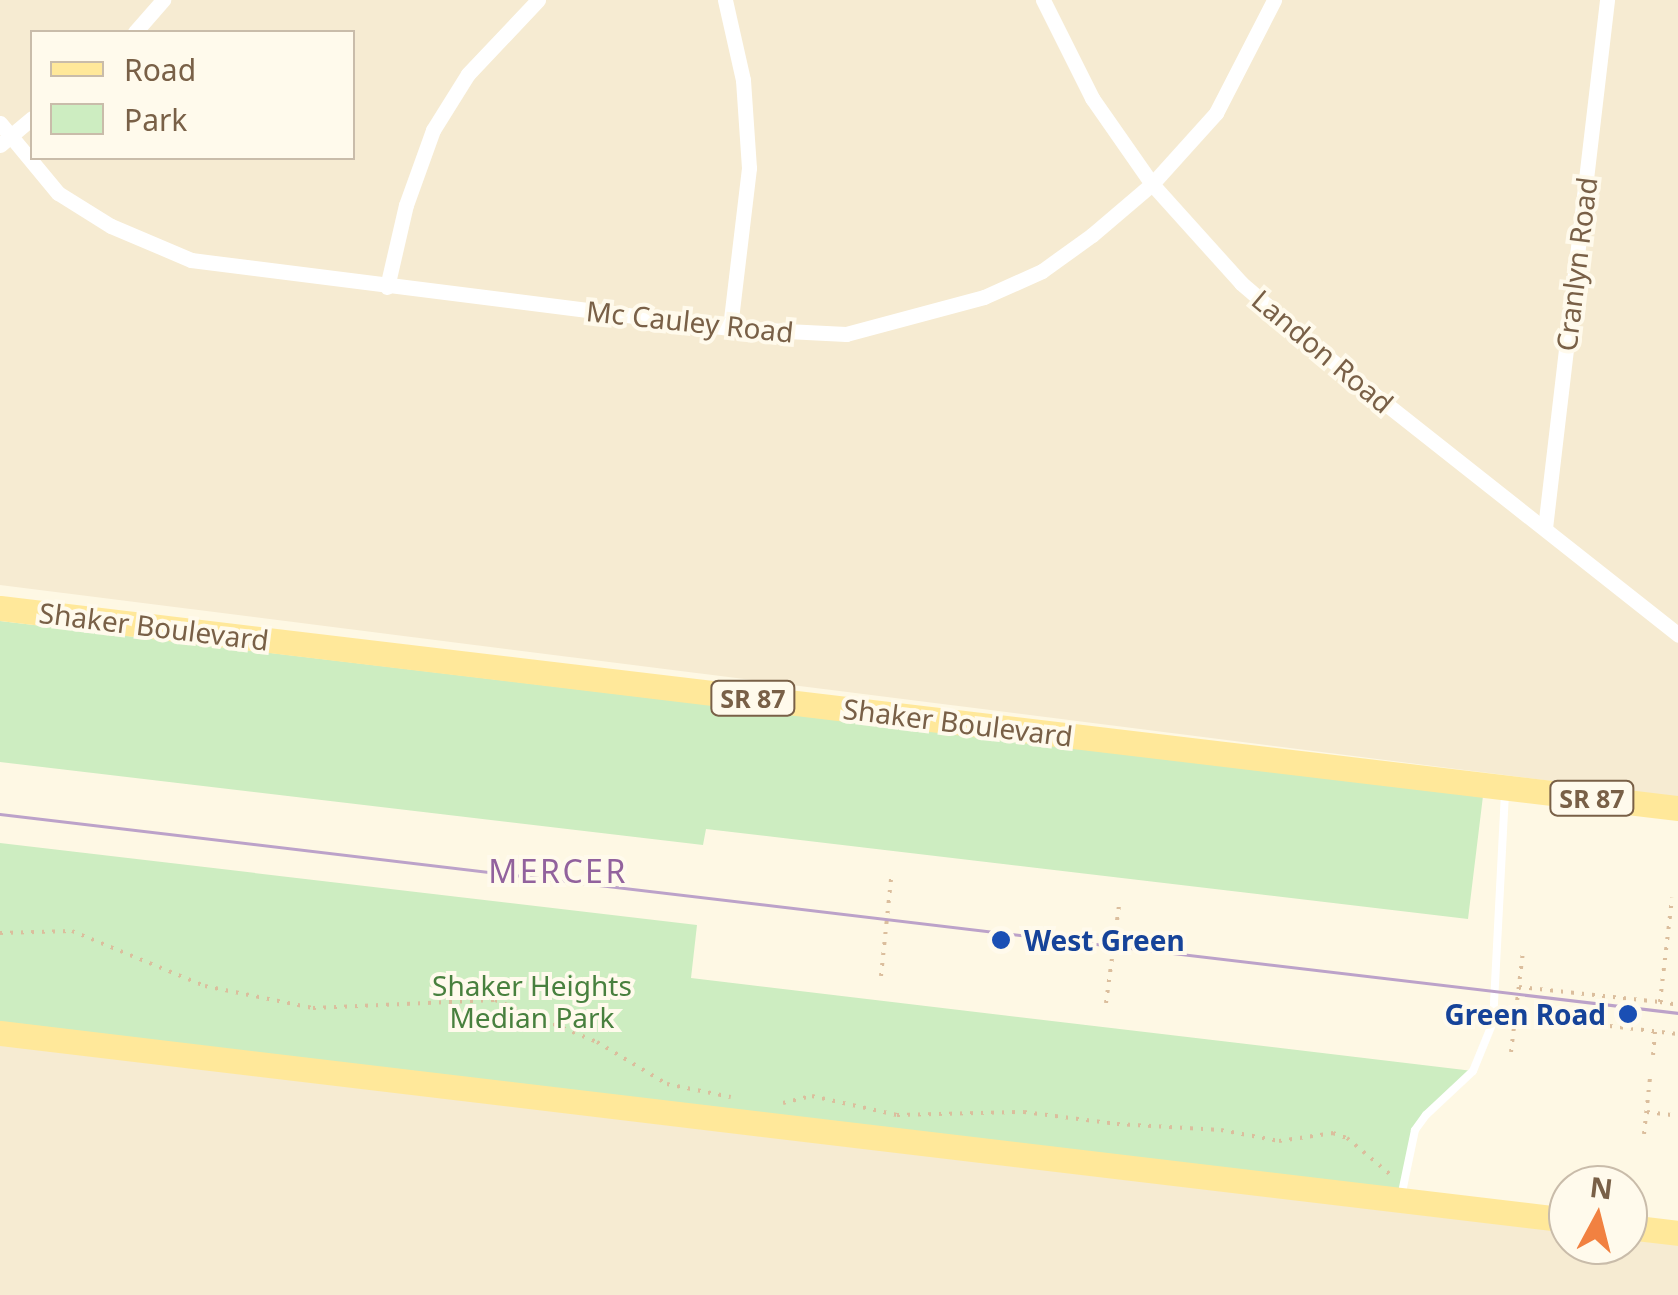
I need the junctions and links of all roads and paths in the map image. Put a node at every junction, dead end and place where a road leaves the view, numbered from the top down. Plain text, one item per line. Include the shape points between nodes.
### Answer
1 (163, 0) edge
2 (538, 0) edge
3 (725, 0) edge
4 (1044, 0) edge
5 (1274, 0) edge
6 (1608, 0) edge
7 (137, 30) edge
8 (30, 120) edge
9 (0, 123) edge
10 (5, 141) edge
11 (1152, 184) junction
12 (387, 287) junction
13 (730, 328) junction
14 (1545, 528) junction
15 (0, 608) edge
16 (1678, 634) edge
17 (1505, 787) junction
18 (1678, 808) edge
19 (891, 879) dead end
20 (1672, 898) dead end
21 (1119, 905) dead end
22 (1669, 924) junction
23 (1678, 925) edge
24 (0, 932) edge
25 (1523, 951) dead end
26 (881, 976) dead end
27 (1519, 987) junction
28 (1660, 1002) junction
29 (1106, 1003) dead end
30 (1678, 1005) edge
31 (1516, 1016) junction
32 (1656, 1031) junction
33 (0, 1033) edge
34 (1678, 1034) edge
35 (1511, 1052) dead end
36 (1653, 1055) dead end
37 (1650, 1078) dead end
38 (745, 1102) dead end
39 (770, 1106) dead end
40 (1647, 1112) junction
41 (1678, 1116) edge
42 (1644, 1134) dead end
43 (1397, 1188) junction
44 (1548, 1216) edge
45 (1648, 1229) edge
46 (1678, 1233) edge

1 - 7 street
2 - 12 street via 468,74 434,130 406,205
3 - 13 street via 744,80 749,168
4 - 11 street, Landon Road via 1092,98
5 - 11 street, Mc Cauley Road via 1216,113
6 - 14 street, Cranlyn Road
8 - 10 street
9 - 10 street, Mc Cauley Road
10 - 12 street, Mc Cauley Road via 58,193 111,226 191,260
11 - 13 street, Mc Cauley Road via 1042,270 984,297 846,334
11 - 14 street, Landon Road via 1241,282
12 - 13 street, Mc Cauley Road
14 - 16 street, Landon Road
15 - 17 main road, Shaker Boulevard / SR 87
17 - 18 main road, Shaker Boulevard / SR 87
17 - 43 lane via 1493,1022 1473,1071 1415,1130
19 - 26 path
20 - 22 path
21 - 29 path
22 - 23 path
22 - 28 path
24 - 38 path via 72,931 205,986 313,1008 495,1000 597,1042 667,1084
25 - 27 path
27 - 28 path
27 - 31 path
28 - 30 path
31 - 32 path
31 - 35 path
32 - 34 path
32 - 36 path
33 - 43 main road
37 - 40 path
39 - 43 path via 812,1096 897,1115 1024,1112 1279,1141 1333,1134 1347,1138
40 - 41 path
40 - 42 path
43 - 44 main road
45 - 46 main road

